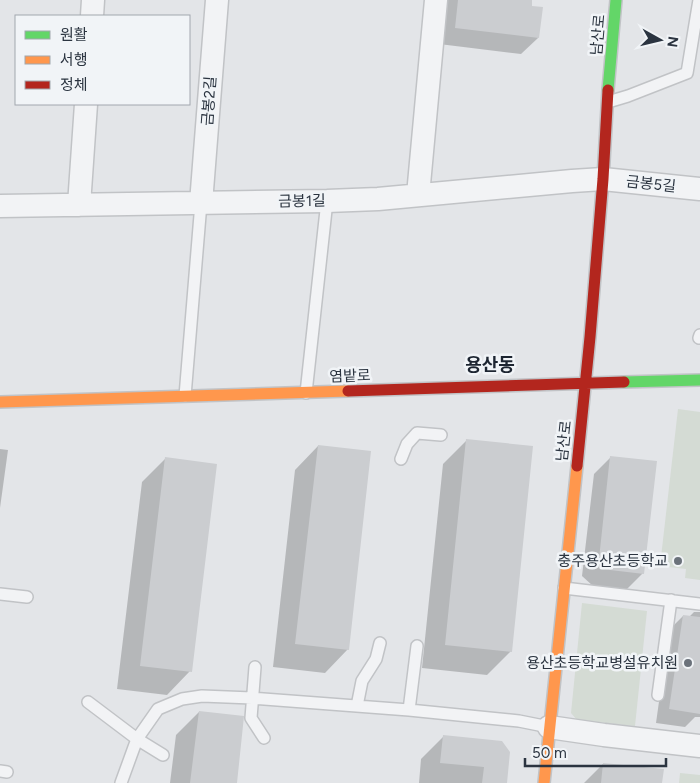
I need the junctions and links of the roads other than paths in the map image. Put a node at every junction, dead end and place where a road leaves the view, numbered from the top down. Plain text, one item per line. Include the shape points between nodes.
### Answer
1 (93, 0) edge
2 (217, 0) edge
3 (436, 0) edge
4 (616, 0) edge
5 (698, 0) edge
6 (92, 15) edge
7 (607, 102) junction
8 (86, 105) edge
9 (603, 179) junction
10 (700, 190) edge
11 (418, 195) junction
12 (327, 201) junction
13 (201, 203) junction
14 (79, 205) junction
15 (0, 206) edge
16 (700, 380) edge
17 (586, 384) junction
18 (306, 393) junction
19 (185, 396) junction
20 (0, 402) edge
21 (441, 435) dead end
22 (401, 459) dead end
23 (564, 588) junction
24 (0, 594) edge
25 (27, 597) dead end
26 (671, 600) junction
27 (700, 604) edge
28 (380, 643) dead end
29 (417, 646) dead end
30 (255, 667) dead end
31 (658, 695) dead end
32 (252, 698) junction
33 (88, 702) dead end
34 (357, 706) junction
35 (409, 710) junction
36 (549, 727) junction
37 (264, 738) dead end
38 (138, 739) junction
39 (700, 746) edge
40 (163, 755) dead end
41 (121, 783) edge
42 (544, 783) edge

1 - 6 street
2 - 13 street, 금봉2길
3 - 11 street
4 - 7 street, 남산로
5 - 7 lane via 687,73
7 - 9 street, 남산로
8 - 14 street
9 - 10 street, 금봉5길
9 - 11 street, 금봉1길
9 - 17 street, 남산로
11 - 12 street, 금봉1길
12 - 13 street, 금봉1길
12 - 18 lane
13 - 14 street, 금봉1길
13 - 19 lane
14 - 15 street, 금봉1길
16 - 17 street, 염밭로
17 - 18 street, 염밭로
17 - 23 street, 남산로
18 - 19 street, 염밭로
19 - 20 street, 염밭로
21 - 22 lane via 417,433 406,444
23 - 26 lane
23 - 36 street, 남산로
24 - 25 lane
26 - 27 lane
26 - 31 lane
28 - 34 lane via 376,659 362,681
29 - 35 lane
30 - 32 lane
32 - 34 lane
32 - 37 lane via 251,718
32 - 38 lane via 202,696 182,699 158,709
33 - 38 lane
34 - 35 lane
35 - 36 lane
36 - 39 street
36 - 42 street, 남산로
38 - 40 lane
38 - 41 lane

